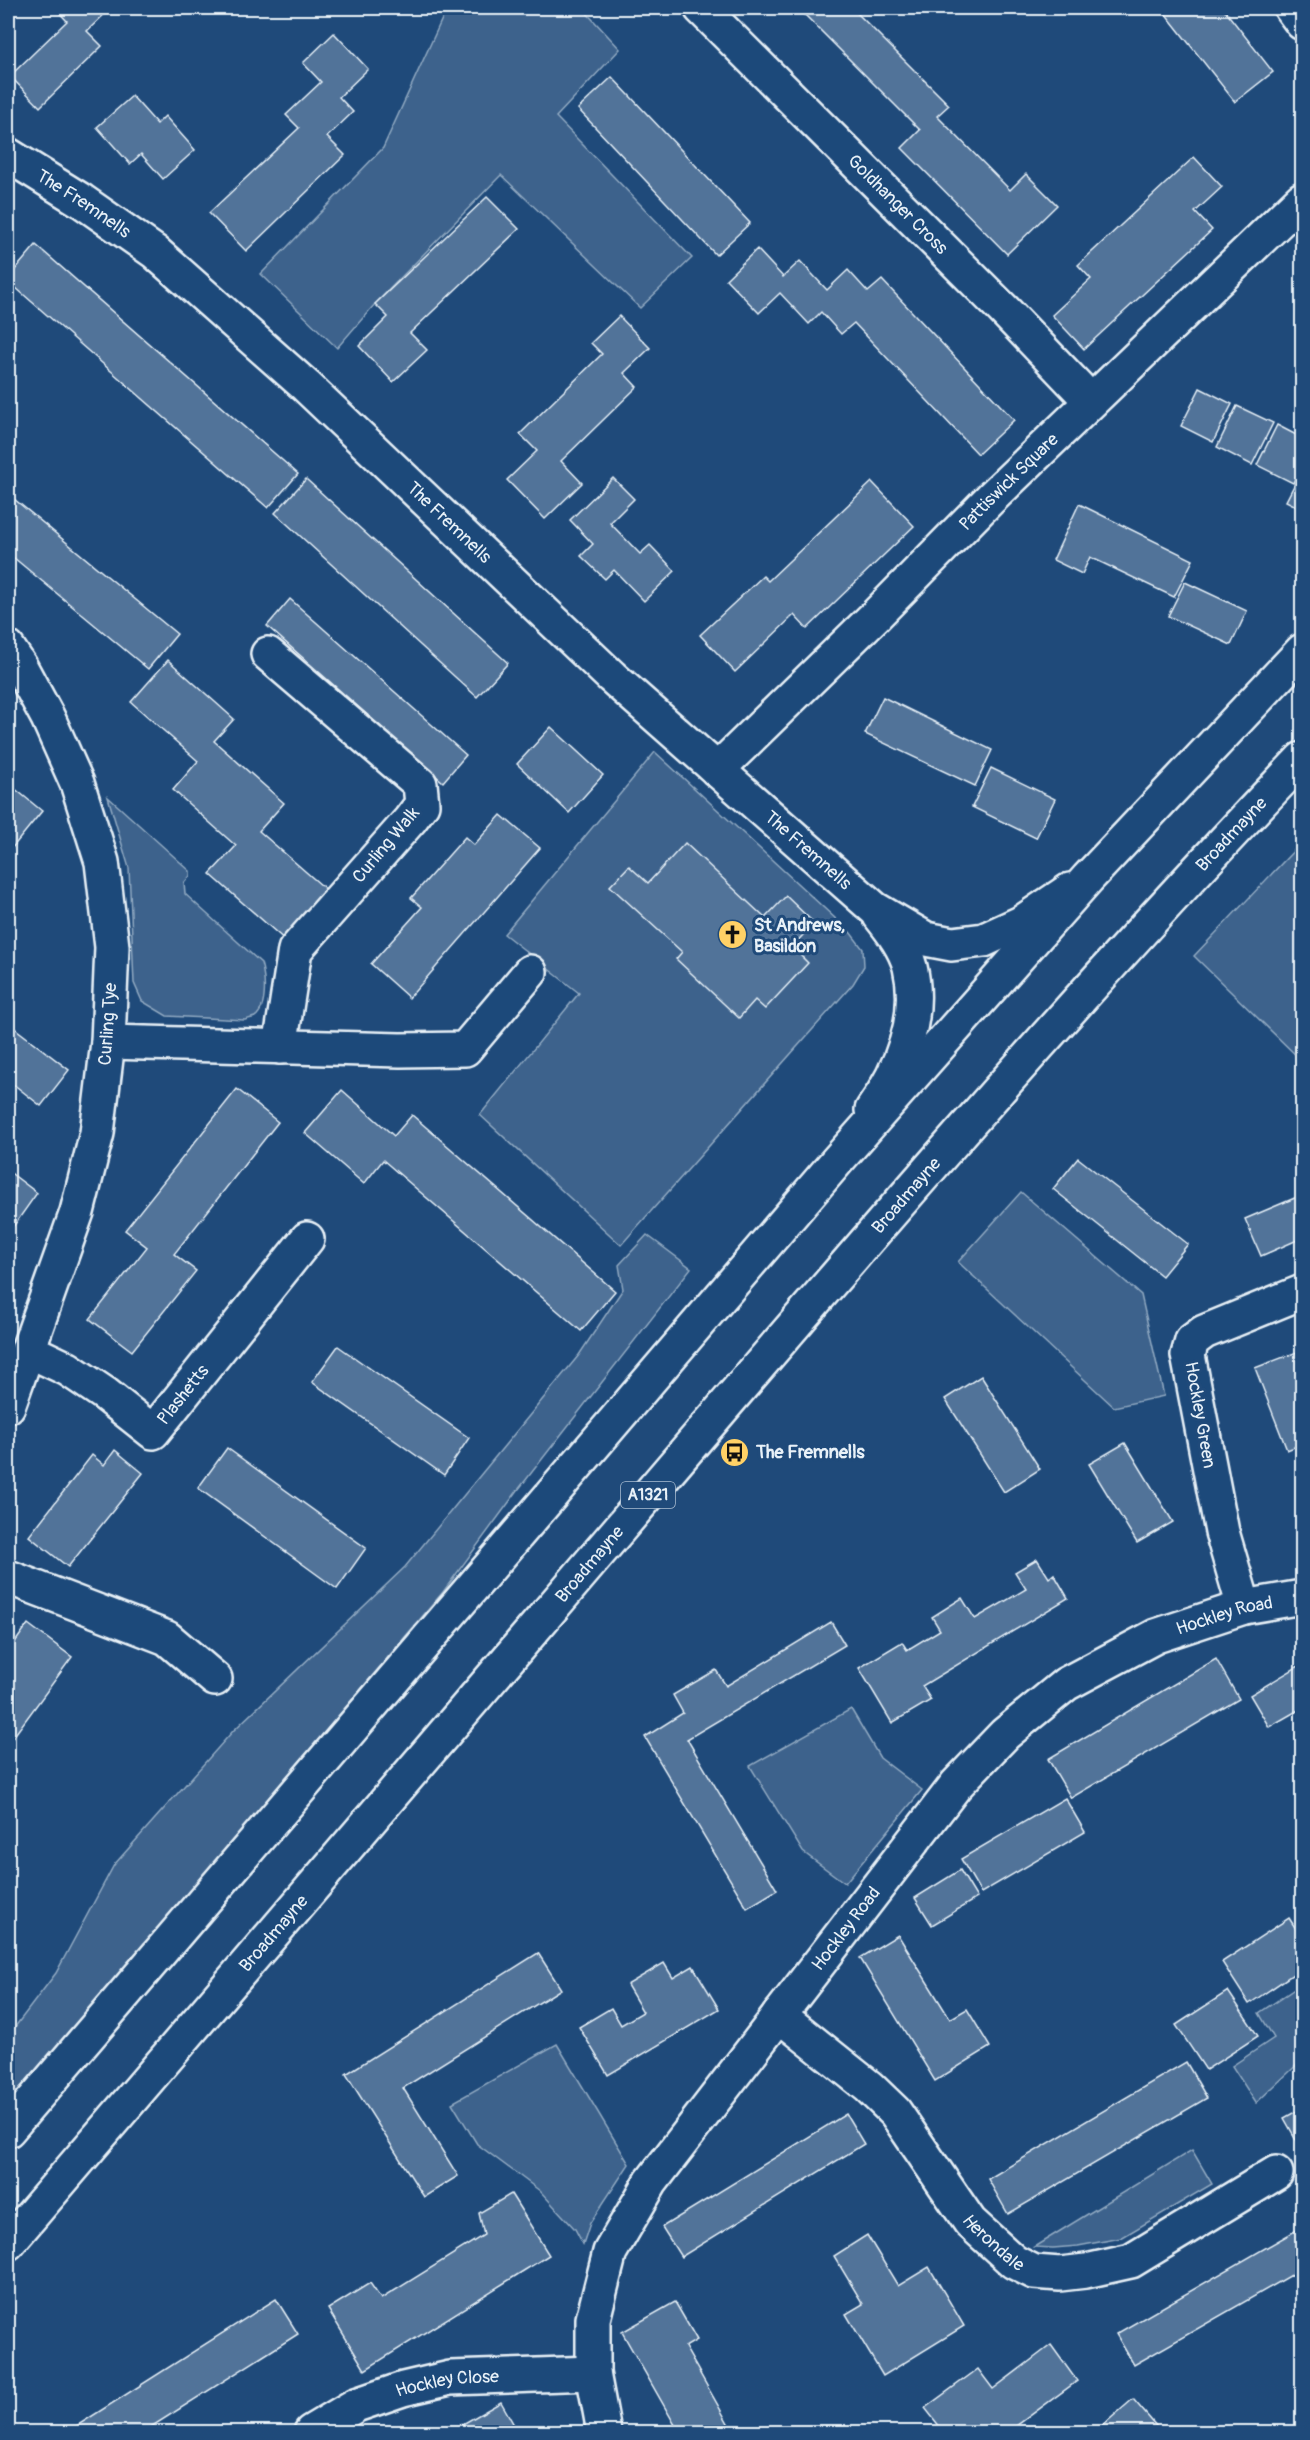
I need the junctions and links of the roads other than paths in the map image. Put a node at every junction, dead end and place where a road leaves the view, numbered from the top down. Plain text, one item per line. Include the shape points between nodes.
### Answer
1 (701, 8) edge
2 (1291, 8) edge
3 (1302, 23) edge
4 (8, 155) edge
5 (1302, 199) edge
6 (1091, 401) junction
7 (8, 648) edge
8 (1302, 651) edge
9 (268, 654) dead end
10 (1302, 759) edge
11 (717, 770) junction
12 (1088, 878) junction
13 (875, 909) junction
14 (530, 972) dead end
15 (108, 1042) junction
16 (280, 1047) junction
17 (837, 1161) junction
18 (307, 1239) dead end
19 (1302, 1292) edge
20 (28, 1350) junction
21 (8, 1406) edge
22 (8, 1577) edge
23 (1302, 1597) edge
24 (1244, 1607) junction
25 (214, 1679) dead end
26 (779, 2015) junction
27 (8, 2130) edge
28 (1276, 2173) dead end
29 (8, 2243) edge
30 (593, 2373) junction
31 (310, 2433) edge
32 (604, 2433) edge

1 - 6 street, Goldhanger Cross
2 - 3 street
4 - 11 street, The Fremnells via 155,252 306,386 494,567
5 - 6 street, Pattiswick Square
6 - 11 street, Pattiswick Square
7 - 15 street, Curling Tye via 48,718 72,772 102,862 112,946
8 - 12 street
9 - 16 street, Curling Walk via 420,784 422,804 295,951
10 - 29 street, Broadmayne / A1321 via 986,1102
11 - 13 street, The Fremnells
12 - 13 street, The Fremnells via 1021,923 984,940 952,944 926,939
12 - 17 street
13 - 17 street, The Fremnells via 897,939 909,965 913,989 911,1017 906,1048 897,1066 878,1102
14 - 16 street via 465,1049
15 - 16 street
15 - 20 street, Curling Tye via 97,1133 77,1212
17 - 27 street
18 - 20 street, Plashetts via 153,1432 68,1369
19 - 24 street, Hockley Green via 1204,1332 1192,1341 1188,1355 1222,1532
20 - 21 street, Curling Tye
22 - 25 street via 167,1638
23 - 24 street, Hockley Road
24 - 26 street, Hockley Road via 1156,1635 1066,1684 1005,1734 956,1785
26 - 28 street, Herondale via 895,2112 970,2222 1014,2262 1034,2272 1060,2274 1131,2261
26 - 30 street, Hockley Road via 651,2182 610,2252 593,2319
30 - 31 street, Hockley Close via 450,2378 357,2405
30 - 32 street, Hockley Road

